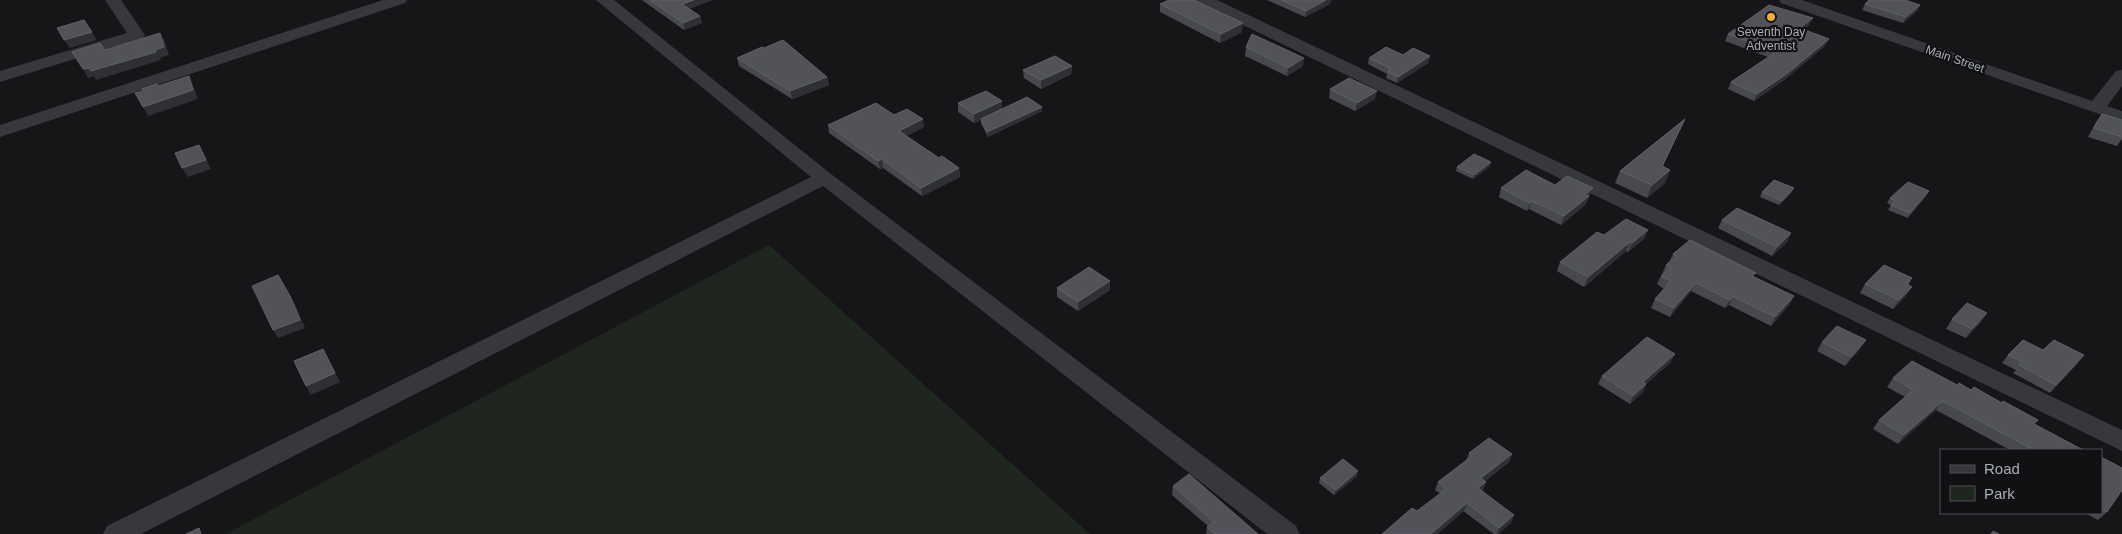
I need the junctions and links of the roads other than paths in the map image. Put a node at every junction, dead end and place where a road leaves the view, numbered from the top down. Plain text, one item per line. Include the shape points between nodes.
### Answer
1 (113, 0) edge
2 (399, 0) edge
3 (604, 0) edge
4 (1204, 0) edge
5 (1788, 0) edge
6 (2122, 75) edge
7 (0, 77) edge
8 (2096, 108) junction
9 (2122, 117) edge
10 (0, 131) edge
11 (824, 178) junction
12 (2122, 441) edge
13 (116, 534) edge
14 (1287, 534) edge

1 - 7 street via 137,35
2 - 10 street
3 - 11 street
4 - 12 street
5 - 8 street, Main Street
6 - 8 street
8 - 9 street, Main Street
11 - 13 street
11 - 14 street

